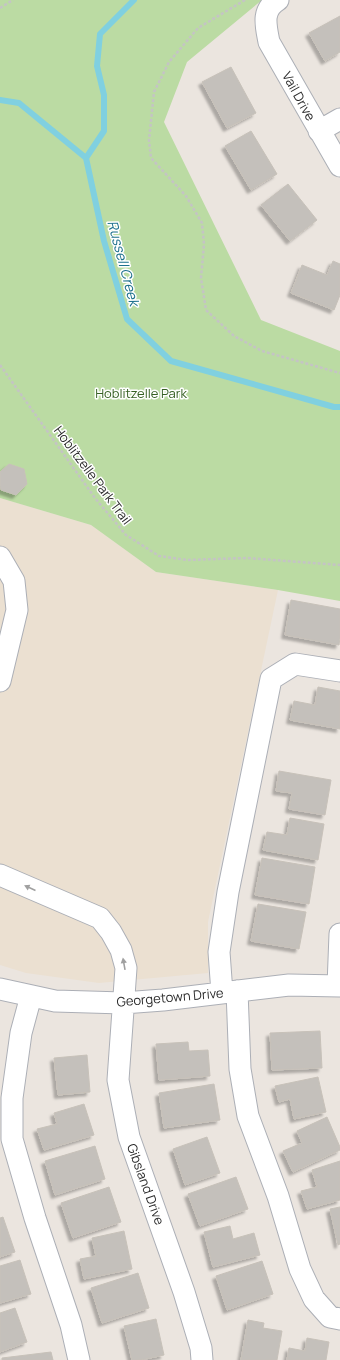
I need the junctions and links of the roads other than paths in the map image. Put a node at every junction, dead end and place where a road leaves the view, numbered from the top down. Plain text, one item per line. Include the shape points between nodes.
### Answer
1 (278, 0) edge
2 (340, 119) edge
3 (319, 132) junction
4 (340, 166) edge
5 (0, 557) edge
6 (340, 671) edge
7 (0, 681) edge
8 (0, 875) edge
9 (340, 934) edge
10 (339, 986) edge
11 (0, 989) edge
12 (229, 992) junction
13 (31, 996) junction
14 (123, 1003) junction
15 (340, 1319) edge
16 (79, 1360) edge
17 (202, 1360) edge

1 - 3 street, Vail Drive via 268,10 265,22 269,42
2 - 3 street
3 - 4 street, Vail Drive
5 - 7 street via 14,581 17,610
6 - 12 street via 295,664 270,678 228,892 219,952
14 -> 8 street, Gibsland Drive via 126,968 121,950 100,918
9 - 10 street
10 - 12 street, Georgetown Drive via 289,985
11 - 13 street, Georgetown Drive
12 - 14 street, Georgetown Drive
12 - 15 street via 248,1116 278,1196 300,1269 314,1299 330,1317
13 - 14 street, Georgetown Drive via 55,1001
13 - 16 street via 21,1033 12,1098 12,1139 71,1325
14 - 17 street, Gibsland Drive via 118,1080 129,1137 184,1292 201,1348

